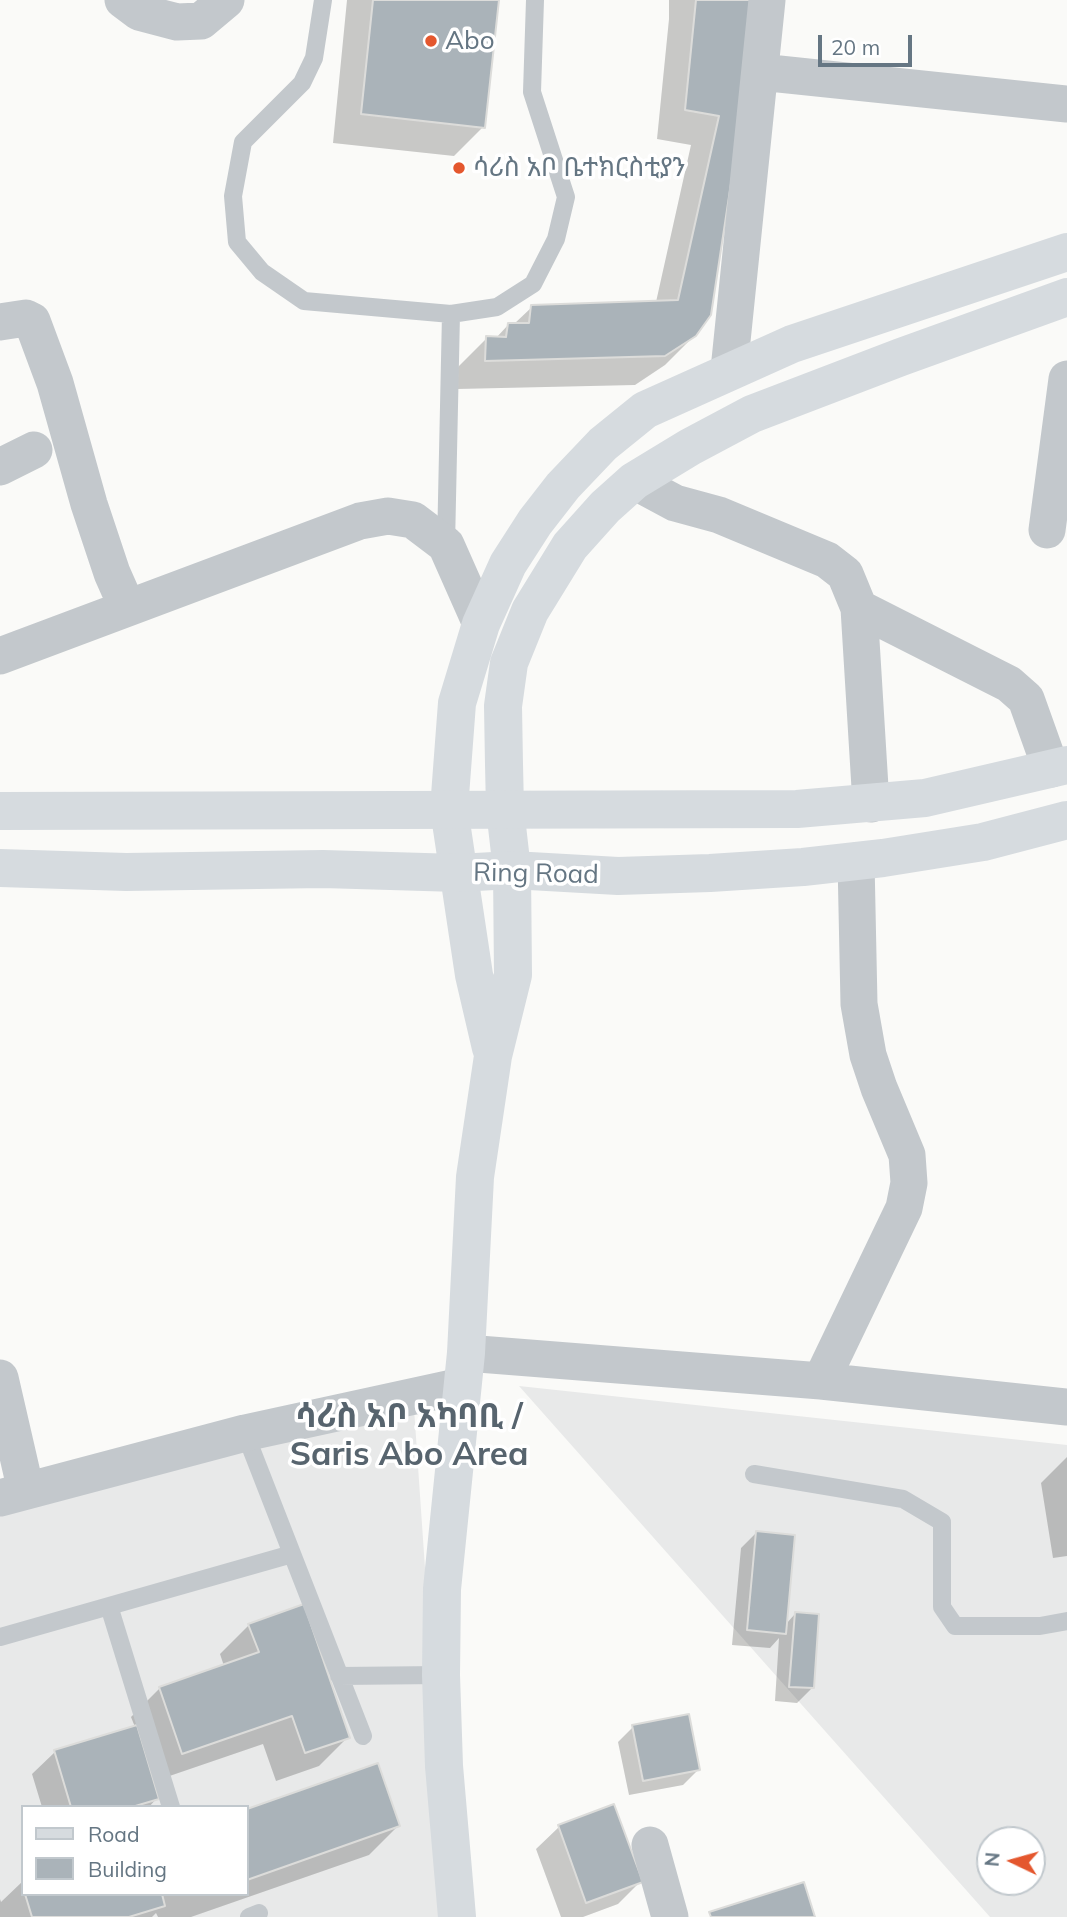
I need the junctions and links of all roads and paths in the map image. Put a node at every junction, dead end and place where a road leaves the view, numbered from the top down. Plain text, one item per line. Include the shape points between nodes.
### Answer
1 (122, 0) edge
2 (226, 0) edge
3 (323, 0) edge
4 (535, 0) edge
5 (767, 0) edge
6 (760, 72) junction
7 (1067, 104) edge
8 (1067, 252) edge
9 (1067, 297) edge
10 (451, 314) junction
11 (0, 322) edge
12 (729, 370) junction
13 (1066, 394) edge
14 (34, 450) dead end
15 (0, 467) edge
16 (634, 481) junction
17 (1048, 530) dead end
18 (446, 545) junction
19 (127, 607) junction
20 (859, 608) junction
21 (481, 624) junction
22 (0, 656) edge
23 (1059, 767) edge
24 (871, 804) junction
25 (449, 809) junction
26 (505, 809) junction
27 (0, 811) edge
28 (1067, 820) edge
29 (856, 861) junction
30 (0, 868) edge
31 (512, 870) junction
32 (458, 873) junction
33 (493, 1056) junction
34 (463, 1369) junction
35 (0, 1378) edge
36 (821, 1381) junction
37 (1067, 1407) edge
38 (245, 1433) junction
39 (754, 1474) dead end
40 (13, 1494) edge
41 (292, 1554) junction
42 (109, 1606) junction
43 (1067, 1621) edge
44 (0, 1637) edge
45 (441, 1675) junction
46 (340, 1676) junction
47 (363, 1736) dead end
48 (171, 1805) edge
49 (650, 1846) dead end
50 (457, 1917) edge
51 (670, 1917) edge

1 - 2 street via 139,12 177,22 201,21
3 - 10 lane via 314,58 302,83 243,142 233,197 237,242 262,272 304,301
4 - 10 lane via 531,92 566,197 556,239 533,284 497,307
5 - 6 street
6 - 7 street
6 - 12 street
8 - 12 main road via 792,344
9 - 16 main road via 752,414
10 - 18 lane
11 - 19 street via 32,321 55,383 89,504
12 - 21 main road via 645,410 603,443 535,522 508,564
13 - 17 street
14 - 15 street
16 - 20 street via 675,503 719,515 827,560 845,574
16 - 26 main road via 570,546 530,611 509,663 503,706
18 - 19 street via 413,520 388,516 360,521
18 - 21 street
19 - 22 street
20 - 23 street via 1009,684 1026,699
20 - 24 street
21 - 25 main road via 457,703
23 - 24 main road via 925,798
24 - 26 main road via 797,809
25 - 26 main road
25 - 27 main road
25 - 32 main road
26 - 31 main road
28 - 29 main road, Ring Road via 983,842
29 - 31 main road, Ring Road via 618,876
29 - 36 street via 859,1004 868,1055 907,1155 909,1183 904,1208
30 - 32 main road, Ring Road
31 - 32 main road, Ring Road
31 - 33 main road via 513,975
32 - 33 main road
33 - 34 main road via 475,1177
34 - 36 street
34 - 38 street
34 - 45 main road via 442,1589
35 - 40 street
36 - 37 street
38 - 40 street
38 - 41 lane
39 - 43 lane via 903,1499 942,1522 942,1607 955,1626 1040,1626
41 - 42 lane
41 - 46 lane
42 - 44 lane
42 - 48 lane
45 - 46 lane
45 - 50 main road
46 - 47 lane
49 - 51 street

